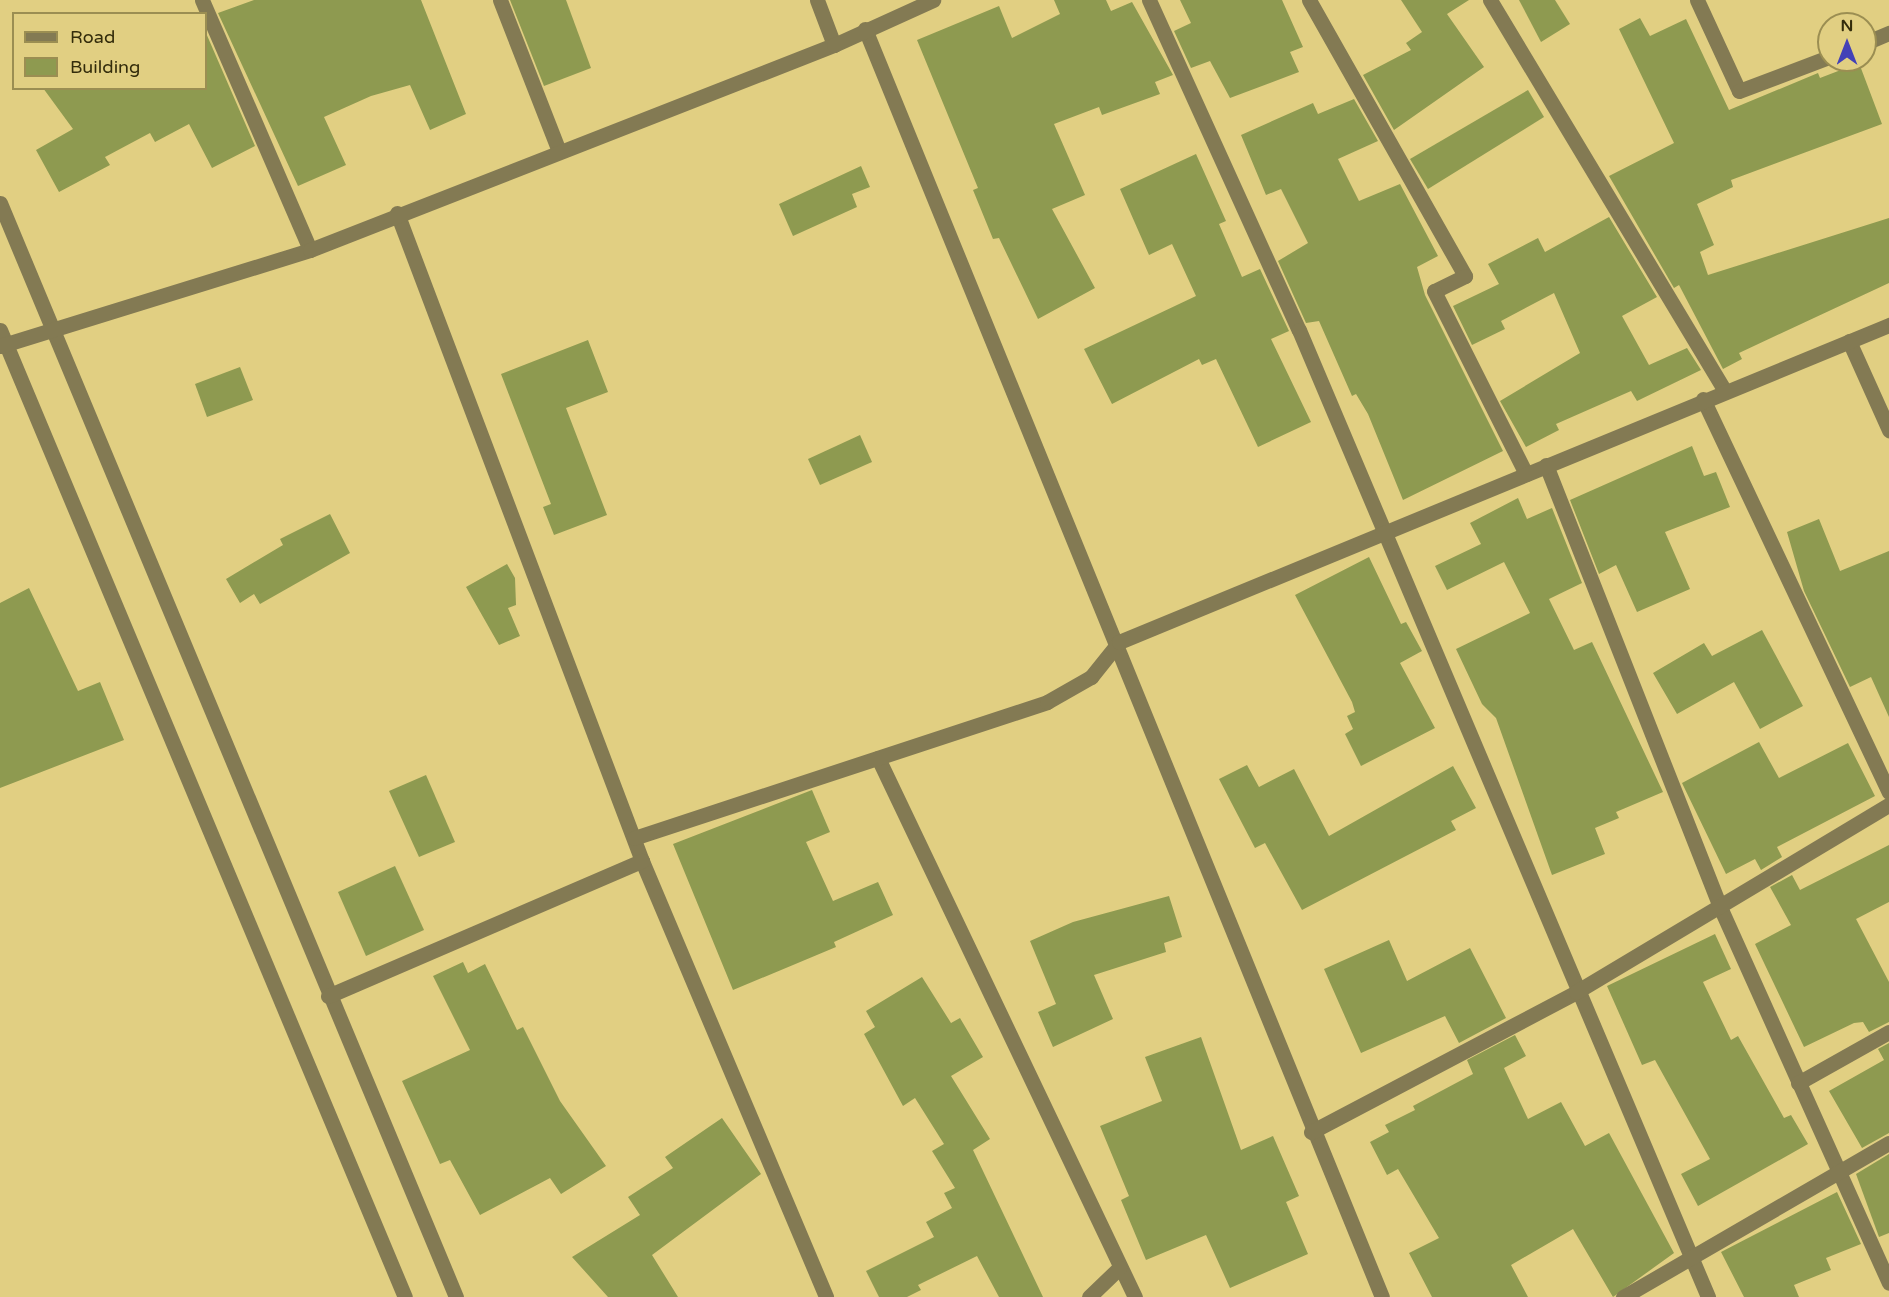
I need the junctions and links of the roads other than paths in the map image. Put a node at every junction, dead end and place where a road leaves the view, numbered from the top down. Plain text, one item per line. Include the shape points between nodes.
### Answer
1 (202, 0) edge
2 (500, 0) edge
3 (817, 0) edge
4 (933, 0) edge
5 (1149, 0) edge
6 (1309, 0) edge
7 (1490, 0) edge
8 (1697, 0) edge
9 (865, 29) junction
10 (834, 45) junction
11 (1817, 62) edge
12 (558, 149) junction
13 (0, 203) edge
14 (397, 213) junction
15 (310, 250) junction
16 (1889, 325) edge
17 (53, 329) junction
18 (2, 340) edge
19 (1849, 341) junction
20 (1724, 390) junction
21 (1703, 399) junction
22 (1889, 430) edge
23 (1546, 465) junction
24 (1526, 474) junction
25 (1383, 536) junction
26 (1119, 642) junction
27 (878, 758) junction
28 (1889, 792) edge
29 (1889, 805) edge
30 (634, 838) junction
31 (642, 861) junction
32 (1720, 907) junction
33 (1576, 992) junction
34 (328, 996) junction
35 (1889, 1032) edge
36 (1798, 1083) junction
37 (1311, 1132) junction
38 (1889, 1143) edge
39 (1838, 1173) junction
40 (1691, 1258) junction
41 (1119, 1268) junction
42 (1889, 1283) edge
43 (405, 1297) edge
44 (456, 1297) edge
45 (826, 1297) edge
46 (1089, 1297) edge
47 (1135, 1297) edge
48 (1382, 1297) edge
49 (1623, 1297) edge
50 (1708, 1297) edge

1 - 15 street
2 - 12 street
3 - 10 street
4 - 9 street
5 - 25 street via 1299,330
6 - 24 street via 1465,276 1434,291
7 - 20 street
8 - 11 street via 1739,91
9 - 10 street
9 - 26 street
10 - 12 street
12 - 14 street
13 - 17 street
14 - 15 street
14 - 30 street
15 - 17 street
16 - 19 street
17 - 18 street
17 - 34 street
18 - 43 street
19 - 20 street
19 - 22 street
20 - 21 street
21 - 23 street
21 - 28 street
23 - 24 street
23 - 32 street
24 - 25 street
25 - 26 street
25 - 33 street
26 - 27 street via 1091,677 1047,702
26 - 37 street
27 - 30 street
27 - 41 street
29 - 32 street
30 - 31 street
31 - 34 street
31 - 45 street
32 - 33 street
32 - 36 street
33 - 37 street
33 - 40 street
34 - 44 street
35 - 36 street
36 - 39 street
37 - 48 street
38 - 39 street
39 - 40 street
39 - 42 street
40 - 49 street
40 - 50 street
41 - 46 street
41 - 47 street

